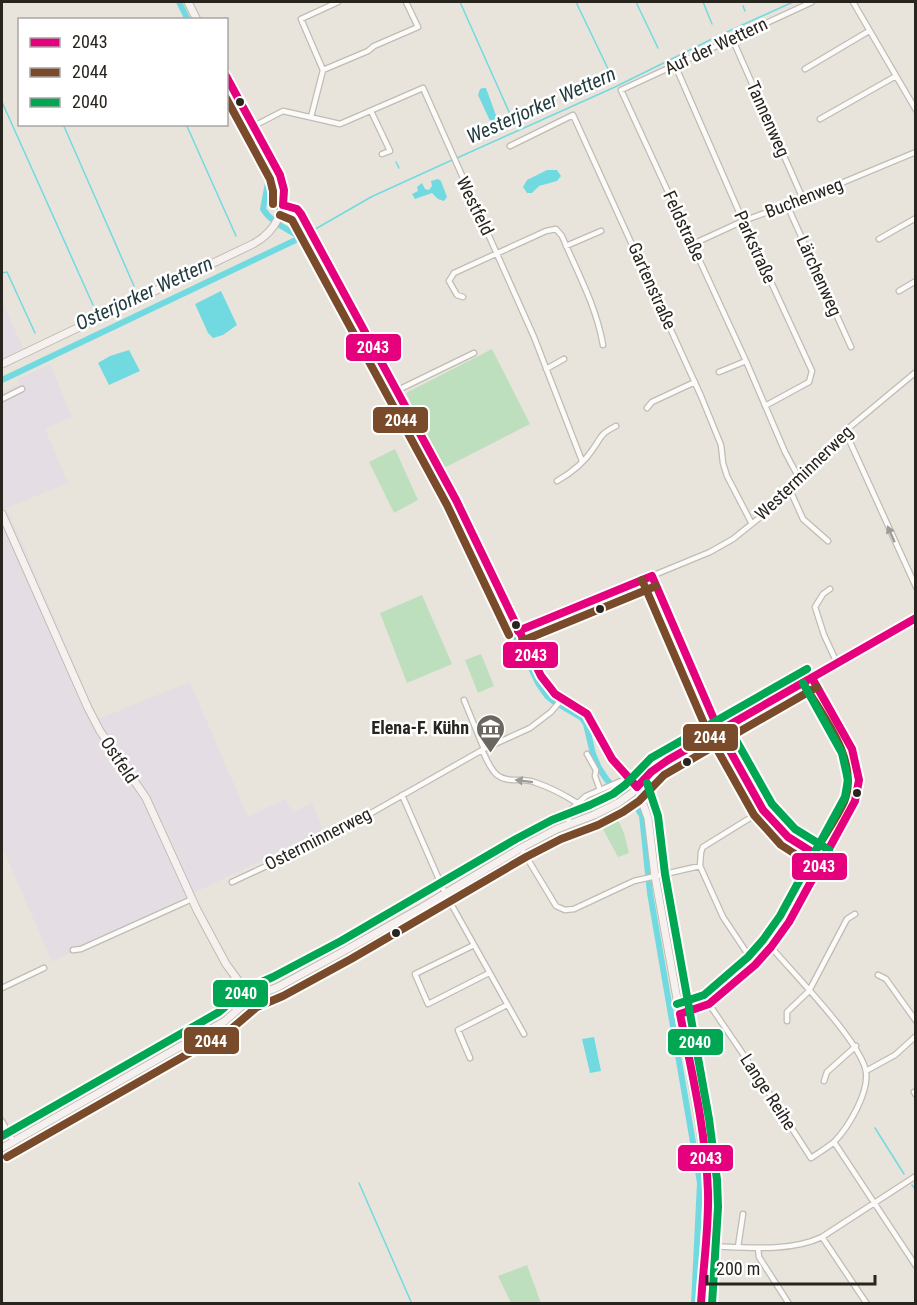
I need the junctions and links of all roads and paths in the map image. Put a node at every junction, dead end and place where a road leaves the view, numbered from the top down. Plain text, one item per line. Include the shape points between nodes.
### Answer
1 (188, 2) edge
2 (321, 2) edge
3 (338, 2) edge
4 (406, 2) edge
5 (812, 2) edge
6 (853, 2) edge
7 (324, 7) junction
8 (196, 18) edge
9 (869, 31) junction
10 (732, 38) junction
11 (675, 65) junction
12 (322, 69) junction
13 (805, 69) dead end
14 (896, 76) junction
15 (228, 79) edge
16 (621, 90) joint
17 (915, 110) edge
18 (371, 111) junction
19 (311, 117) junction
20 (820, 119) dead end
21 (254, 126) junction
22 (510, 146) dead end
23 (915, 152) edge
24 (382, 154) dead end
25 (804, 199) junction
26 (283, 205) junction
27 (787, 205) junction
28 (915, 218) edge
29 (743, 221) junction
30 (600, 231) dead end
31 (879, 239) dead end
32 (693, 244) junction
33 (566, 246) junction
34 (498, 254) junction
35 (915, 281) edge
36 (899, 291) dead end
37 (463, 297) dead end
38 (603, 345) dead end
39 (851, 347) dead end
40 (474, 352) dead end
41 (564, 359) dead end
42 (746, 361) junction
43 (2, 364) edge
44 (546, 369) junction
45 (719, 372) dead end
46 (915, 372) edge
47 (695, 382) junction
48 (22, 389) dead end
49 (396, 391) junction
50 (2, 399) edge
51 (765, 406) junction
52 (647, 408) dead end
53 (616, 426) dead end
54 (845, 431) junction
55 (582, 461) junction
56 (800, 480) junction
57 (557, 481) dead end
58 (790, 490) junction
59 (2, 514) edge
60 (752, 524) junction
61 (828, 541) dead end
62 (652, 576) junction
63 (915, 587) edge
64 (830, 589) dead end
65 (915, 618) edge
66 (518, 631) junction
67 (837, 663) junction
68 (812, 678) junction
69 (464, 700) dead end
70 (561, 700) junction
71 (719, 731) junction
72 (483, 750) junction
73 (587, 754) dead end
74 (628, 778) junction
75 (637, 787) junction
76 (600, 789) junction
77 (402, 795) junction
78 (577, 803) junction
79 (763, 810) junction
80 (569, 824) junction
81 (521, 848) junction
82 (823, 859) junction
83 (700, 867) junction
84 (650, 878) junction
85 (232, 882) dead end
86 (445, 893) junction
87 (192, 899) junction
88 (855, 914) dead end
89 (474, 945) junction
90 (771, 947) junction
91 (73, 950) dead end
92 (755, 965) junction
93 (44, 968) dead end
94 (489, 973) junction
95 (878, 975) dead end
96 (2, 988) edge
97 (809, 991) junction
98 (251, 998) junction
99 (709, 1004) junction
100 (507, 1005) junction
101 (680, 1014) junction
102 (787, 1021) dead end
103 (915, 1021) edge
104 (524, 1035) dead end
105 (915, 1035) edge
106 (855, 1046) junction
107 (470, 1058) dead end
108 (866, 1071) junction
109 (824, 1082) dead end
110 (2, 1121) edge
111 (13, 1142) junction
112 (834, 1142) junction
113 (2, 1148) edge
114 (915, 1176) edge
115 (873, 1202) junction
116 (743, 1214) dead end
117 (822, 1237) junction
118 (704, 1246) junction
119 (738, 1247) junction
120 (758, 1248) junction
121 (915, 1266) edge
122 (701, 1304) edge
123 (789, 1304) edge
124 (867, 1304) edge

1 - 8 street
2 - 7 street
3 - 7 street
4 - 12 street via 418,27
5 - 10 street, Auf der Wettern
6 - 9 street
7 - 12 street via 301,19
9 - 13 street
9 - 14 street
10 - 11 street, Auf der Wettern
10 - 25 street, Tannenweg
11 - 16 street, Auf der Wettern
11 - 29 street, Parkstraße
12 - 19 street
14 - 17 street
14 - 20 street
15 - 21 street
16 - 32 street, Feldstraße
18 - 19 street, Westfeld via 340,124
18 - 24 street via 390,151
18 - 34 street, Westfeld via 423,88
19 - 21 street, Westfeld via 283,111
21 - 26 street via 282,179
22 - 47 street, Gartenstraße via 573,115
23 - 25 street, Buchenweg
25 - 27 street, Buchenweg
26 - 43 street via 267,235 253,244
26 - 49 street via 300,212
27 - 29 street, Buchenweg
27 - 39 street, Lärchenweg
28 - 31 street
29 - 32 street, Buchenweg
29 - 51 street, Parkstraße via 812,371 809,382
30 - 33 street
32 - 42 street, Feldstraße
33 - 34 street via 556,229
33 - 38 street via 589,294
34 - 37 street via 454,273 449,281 457,295
34 - 44 street, Westfeld
35 - 36 street
40 - 49 street
41 - 44 street
42 - 45 street
42 - 51 street, Feldstraße
44 - 55 street, Westfeld
46 - 54 street, Westerminnerweg
47 - 52 street
47 - 60 street, Gartenstraße via 721,445 727,476
48 - 50 street
49 - 66 street via 456,500
51 - 56 street, Feldstraße
53 - 55 street via 601,433
54 - 56 street, Westerminnerweg
63 -> 54 street
55 - 57 street
56 - 58 street, Westerminnerweg
58 - 60 street, Westerminnerweg
58 - 61 street via 803,519
59 - 87 street, Ostfeld via 88,708 146,798
60 - 62 street, Westerminnerweg via 710,552
62 - 66 street, Westerminnerweg
62 - 71 street
64 - 67 street via 815,608
65 - 67 street
66 - 70 street via 541,676
67 - 68 street
68 - 71 street
68 - 82 street via 852,749 859,780 855,801
69 - 72 street
70 - 72 street, Osterminnerweg via 530,728
70 - 74 street via 587,714 612,759
71 - 75 street via 657,767
71 - 79 street
72 - 77 street, Osterminnerweg
78 -> 72 street via 531,781 499,777
73 - 76 street
74 - 75 street
74 - 76 street
75 - 80 street via 626,798
75 - 84 street via 648,818
76 - 78 street
77 - 85 street, Osterminnerweg via 329,837
77 - 86 street
78 - 80 street via 568,812
79 - 82 street via 788,837
79 - 83 street via 703,847
80 - 81 street
81 - 84 street via 555,906 565,909 574,909 630,882
81 - 86 street
82 - 90 street
83 - 84 street
83 - 92 street via 723,917
84 - 101 street
86 - 89 street
86 - 98 street via 278,987
87 - 91 street
87 - 98 street, Ostfeld via 222,956
88 - 97 street via 847,919
89 - 94 street
89 - 94 street via 415,974 428,1004
90 - 92 street
90 - 97 street
92 - 99 street
93 - 96 street
94 - 100 street
95 - 103 street via 886,979
97 - 102 street via 787,1011
97 - 106 street
98 - 111 street via 225,1021
99 - 101 street
99 - 112 street, Lange Reihe via 811,1158
100 - 104 street
100 - 107 street via 458,1030
101 - 118 street via 707,1181
105 - 108 street via 895,1055
106 - 108 street
106 - 109 street via 826,1072
108 - 112 street, Lange Reihe via 863,1096
110 - 111 street
111 - 113 street
112 - 115 street
114 - 115 street
115 - 117 street
115 - 121 street
116 - 119 street
117 - 120 street via 809,1243
117 - 124 street
118 - 119 street
118 - 122 street
119 - 120 street
120 - 123 street via 759,1257

